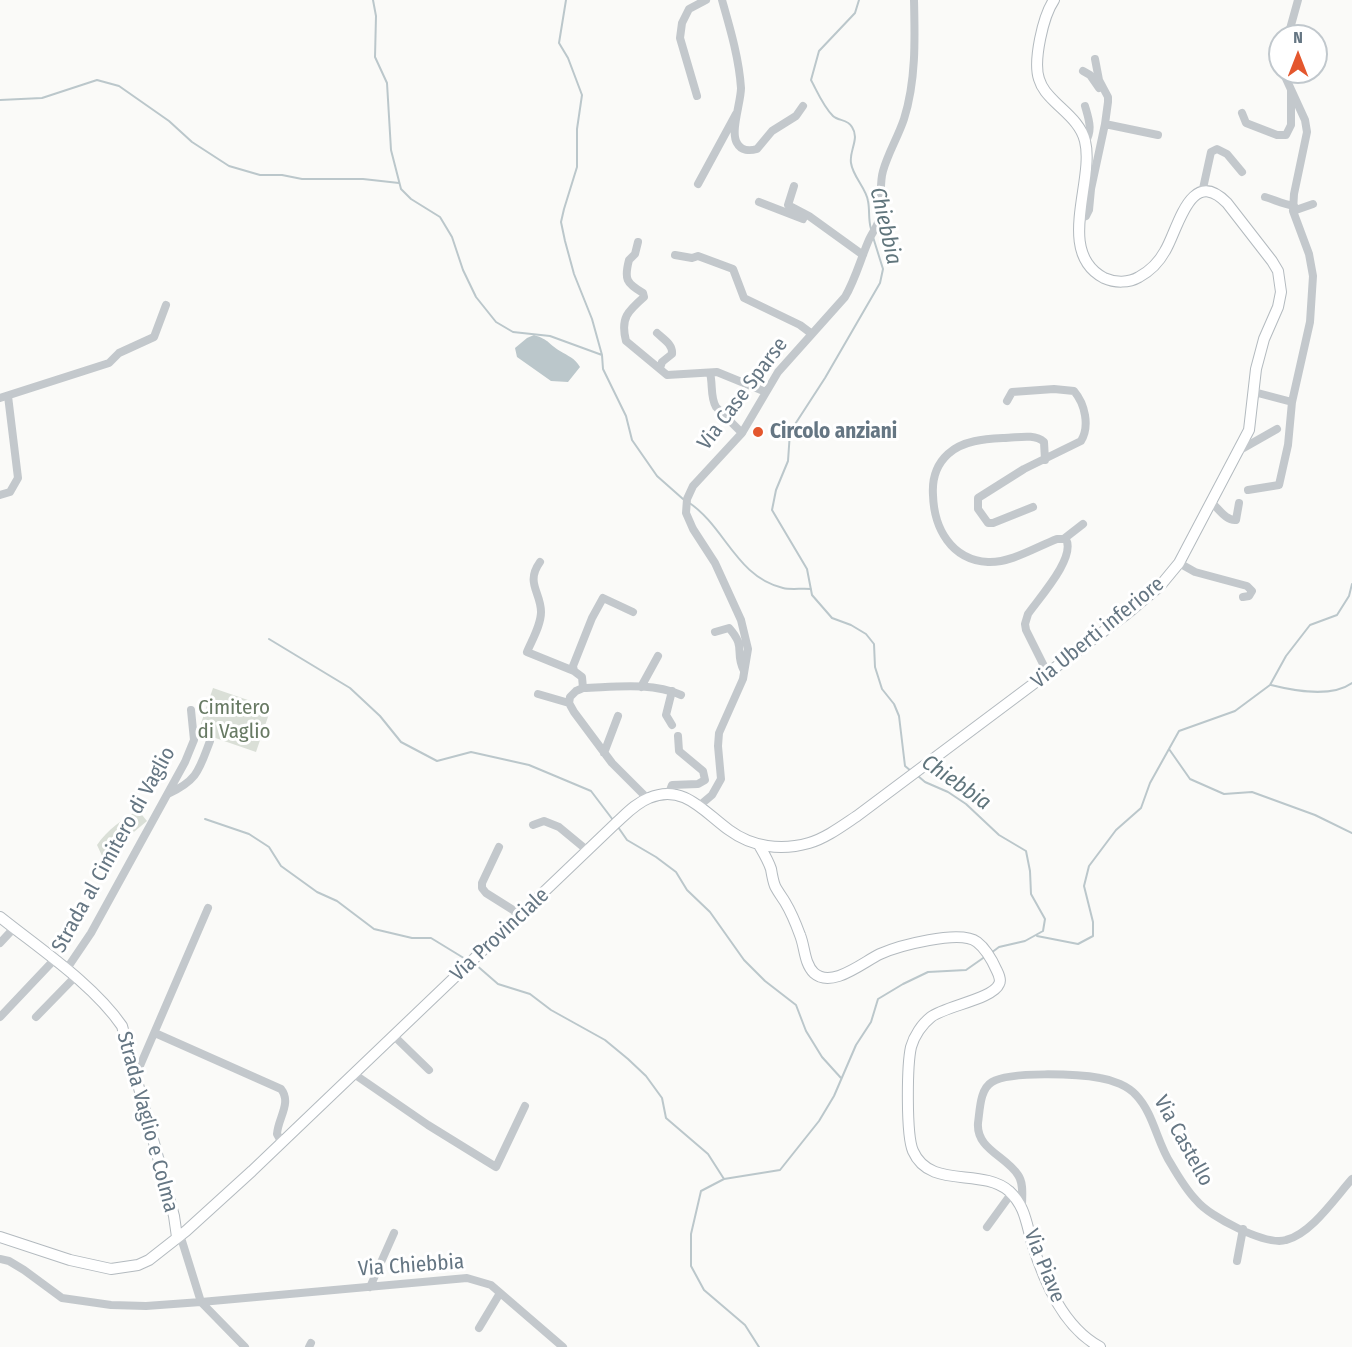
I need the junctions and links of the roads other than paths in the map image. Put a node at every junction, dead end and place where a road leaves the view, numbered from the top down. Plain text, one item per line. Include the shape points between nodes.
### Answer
1 (706, 0) edge
2 (723, 0) edge
3 (914, 0) edge
4 (1054, 0) edge
5 (1298, 0) edge
6 (688, 4) edge
7 (1291, 24) edge
8 (1095, 59) dead end
9 (1083, 71) dead end
10 (1290, 84) edge
11 (1292, 88) junction
12 (697, 96) dead end
13 (1108, 102) junction
14 (803, 106) dead end
15 (1085, 106) dead end
16 (738, 107) junction
17 (1242, 113) dead end
18 (1105, 124) junction
19 (1158, 135) dead end
20 (1085, 143) junction
21 (1242, 172) dead end
22 (698, 184) dead end
23 (794, 186) dead end
24 (1202, 193) junction
25 (1265, 197) dead end
26 (759, 202) dead end
27 (1313, 204) dead end
28 (1294, 208) junction
29 (1079, 219) junction
30 (819, 225) junction
31 (638, 242) dead end
32 (675, 255) dead end
33 (863, 255) junction
34 (166, 305) dead end
35 (657, 333) dead end
36 (812, 334) junction
37 (660, 368) junction
38 (710, 373) junction
39 (766, 392) junction
40 (1254, 392) junction
41 (4, 397) edge
42 (1007, 401) dead end
43 (1292, 402) junction
44 (1277, 429) dead end
45 (742, 433) junction
46 (1240, 450) junction
47 (1045, 460) junction
48 (1248, 490) dead end
49 (0, 495) edge
50 (1212, 503) junction
51 (1239, 503) dead end
52 (1033, 507) dead end
53 (1083, 524) dead end
54 (1065, 538) junction
55 (540, 562) dead end
56 (1179, 563) junction
57 (1243, 597) dead end
58 (633, 612) dead end
59 (716, 633) dead end
60 (658, 656) dead end
61 (574, 671) junction
62 (744, 671) junction
63 (1048, 674) junction
64 (641, 687) junction
65 (583, 688) junction
66 (672, 691) junction
67 (538, 694) dead end
68 (681, 695) dead end
69 (569, 703) junction
70 (191, 710) dead end
71 (618, 716) dead end
72 (672, 725) dead end
73 (678, 736) dead end
74 (210, 741) dead end
75 (604, 753) junction
76 (669, 793) junction
77 (167, 794) junction
78 (647, 798) junction
79 (699, 806) junction
80 (533, 825) dead end
81 (759, 844) junction
82 (499, 847) dead end
83 (782, 847) junction
84 (588, 851) junction
85 (770, 866) junction
86 (208, 908) dead end
87 (521, 915) junction
88 (0, 917) edge
89 (14, 928) junction
90 (0, 943) edge
91 (54, 960) junction
92 (70, 974) junction
93 (0, 1017) edge
94 (36, 1017) dead end
95 (155, 1033) junction
96 (394, 1036) junction
97 (429, 1070) dead end
98 (354, 1074) junction
99 (136, 1075) junction
100 (525, 1106) dead end
101 (282, 1143) junction
102 (1352, 1179) edge
103 (1011, 1194) junction
104 (1022, 1206) junction
105 (987, 1227) dead end
106 (1243, 1229) junction
107 (394, 1233) dead end
108 (0, 1237) edge
109 (177, 1237) junction
110 (0, 1259) edge
111 (1237, 1261) dead end
112 (370, 1287) junction
113 (500, 1293) junction
114 (201, 1302) junction
115 (478, 1328) dead end
116 (244, 1347) edge
117 (563, 1347) edge
118 (1100, 1347) edge

1 - 6 street
2 - 16 street via 741,88
3 - 33 street, Via Case Sparse via 916,48 908,103 883,171 881,211
4 - 20 main road via 1044,22 1039,82 1078,125
5 - 7 street
6 - 12 street via 680,38
8 - 13 street
9 - 13 street
10 - 11 street
11 - 17 street via 1292,125 1286,135 1246,123
11 - 28 street via 1307,132
13 - 18 street
14 - 16 street via 753,150 737,145 734,137
15 - 20 street via 1091,125
16 - 22 street
18 - 19 street
18 - 29 street via 1089,210
20 - 29 main road
21 - 24 street via 1227,154 1217,149 1211,152
23 - 30 street via 788,205
24 - 29 main road via 1187,204 1155,265 1132,281 1106,279 1093,271 1082,251
24 - 40 main road, Via Uberti inferiore via 1216,193 1227,203 1272,261 1281,282 1278,307 1256,369
25 - 28 street
26 - 30 street
27 - 28 street
28 - 43 street via 1310,254 1313,276 1310,322
30 - 33 street
31 - 37 street via 629,260 627,278 644,297 626,315 624,334 626,341
32 - 36 street via 698,256 733,270 744,298
33 - 36 street, Via Case Sparse via 845,297
34 - 41 street via 154,337 119,353 109,363
35 - 37 street via 673,351
36 - 39 street, Via Case Sparse via 778,372
37 - 38 street via 667,375
38 - 39 street via 727,375
38 - 45 street via 713,402
39 - 45 street, Via Case Sparse
40 - 43 street
40 - 46 main road, Via Uberti inferiore via 1249,430
41 - 49 street via 18,478 10,492
42 - 47 street via 1012,392 1054,389 1074,391 1080,398 1087,423 1085,434 1081,441
43 - 48 street via 1279,485
44 - 46 street
45 - 62 street, Via Case Sparse via 693,486 686,513 741,620 748,649
46 - 50 main road, Via Uberti inferiore
47 - 52 street via 978,498 978,508 988,523
47 - 54 street via 1044,441 1037,437 966,444 948,454 937,468 932,483 935,519 953,549 986,562 1003,561
50 - 51 street via 1233,521
50 - 56 main road, Via Uberti inferiore
53 - 54 street
54 - 63 street via 1065,560 1025,624
55 - 61 street via 533,586 541,613 527,652
56 - 57 street via 1195,572 1247,586 1252,591
56 - 63 main road, Via Uberti inferiore via 1147,598
58 - 61 street via 603,598 583,640
59 - 62 street via 729,628 737,637
60 - 64 street
61 - 65 street via 582,677
62 - 79 street, Via Case Sparse via 719,734 721,779 712,795
63 - 83 main road, Via Uberti inferiore via 857,816 810,843
64 - 65 street
64 - 66 street
65 - 69 street via 570,697
66 - 68 street
66 - 72 street via 666,715
67 - 69 street
69 - 75 street
70 - 77 street, Strada al Cimitero di Vaglio via 192,747
71 - 75 street
73 - 76 street via 678,751 703,771 705,780 672,785
74 - 77 street via 198,773 183,787
75 - 78 street
76 - 78 main road
76 - 79 main road, Via Uberti inferiore via 686,797
77 - 92 street, Strada al Cimitero di Vaglio
78 - 84 main road, Via Provinciale
79 - 81 main road, Via Uberti inferiore via 730,831
80 - 84 street via 543,821 559,827
81 - 83 main road, Via Uberti inferiore
81 - 85 main road
82 - 87 street via 482,888
83 - 85 main road
84 - 87 main road, Via Provinciale
85 - 103 main road via 810,968 820,976 840,976 878,955 927,940 972,939 983,949 993,963 999,985 985,996 931,1016 911,1047 908,1134 912,1150 924,1167 940,1175 986,1181
86 - 95 street
87 - 96 main road, Via Provinciale
88 - 89 main road, Strada Vaglio e Colma
89 - 90 street
89 - 91 main road, Strada Vaglio e Colma
91 - 92 main road, Strada Vaglio e Colma
91 - 93 street
92 - 94 street, Strada al Cimitero di Vaglio
92 - 99 main road, Strada Vaglio e Colma via 110,1008 122,1026
95 - 99 street
95 - 101 street via 281,1089 286,1103 277,1134
96 - 97 street
96 - 98 main road, Via Provinciale
98 - 100 street via 496,1167
98 - 101 main road, Via Provinciale
99 - 109 main road, Strada Vaglio e Colma
101 - 109 main road, Via Provinciale
102 - 106 street, Via Castello via 1314,1222 1285,1241 1265,1239
103 - 104 main road
103 - 105 street
104 - 106 street, Via Castello via 1023,1188 1018,1175 981,1140 978,1126 982,1094 990,1083 1005,1076 1101,1078 1119,1083 1136,1095 1148,1112 1170,1163 1197,1202
104 - 118 main road, Via Piave via 1038,1262 1052,1293 1083,1335
106 - 111 street
107 - 112 street
108 - 109 main road, Via Provinciale via 111,1269 149,1260
109 - 114 street via 182,1241
110 - 114 street, Via Chiebbia via 24,1270 62,1298 135,1306
112 - 113 street, Via Chiebbia via 467,1278 491,1285
112 - 114 street, Via Chiebbia
113 - 115 street
113 - 117 street, Via Chiebbia
114 - 116 street

